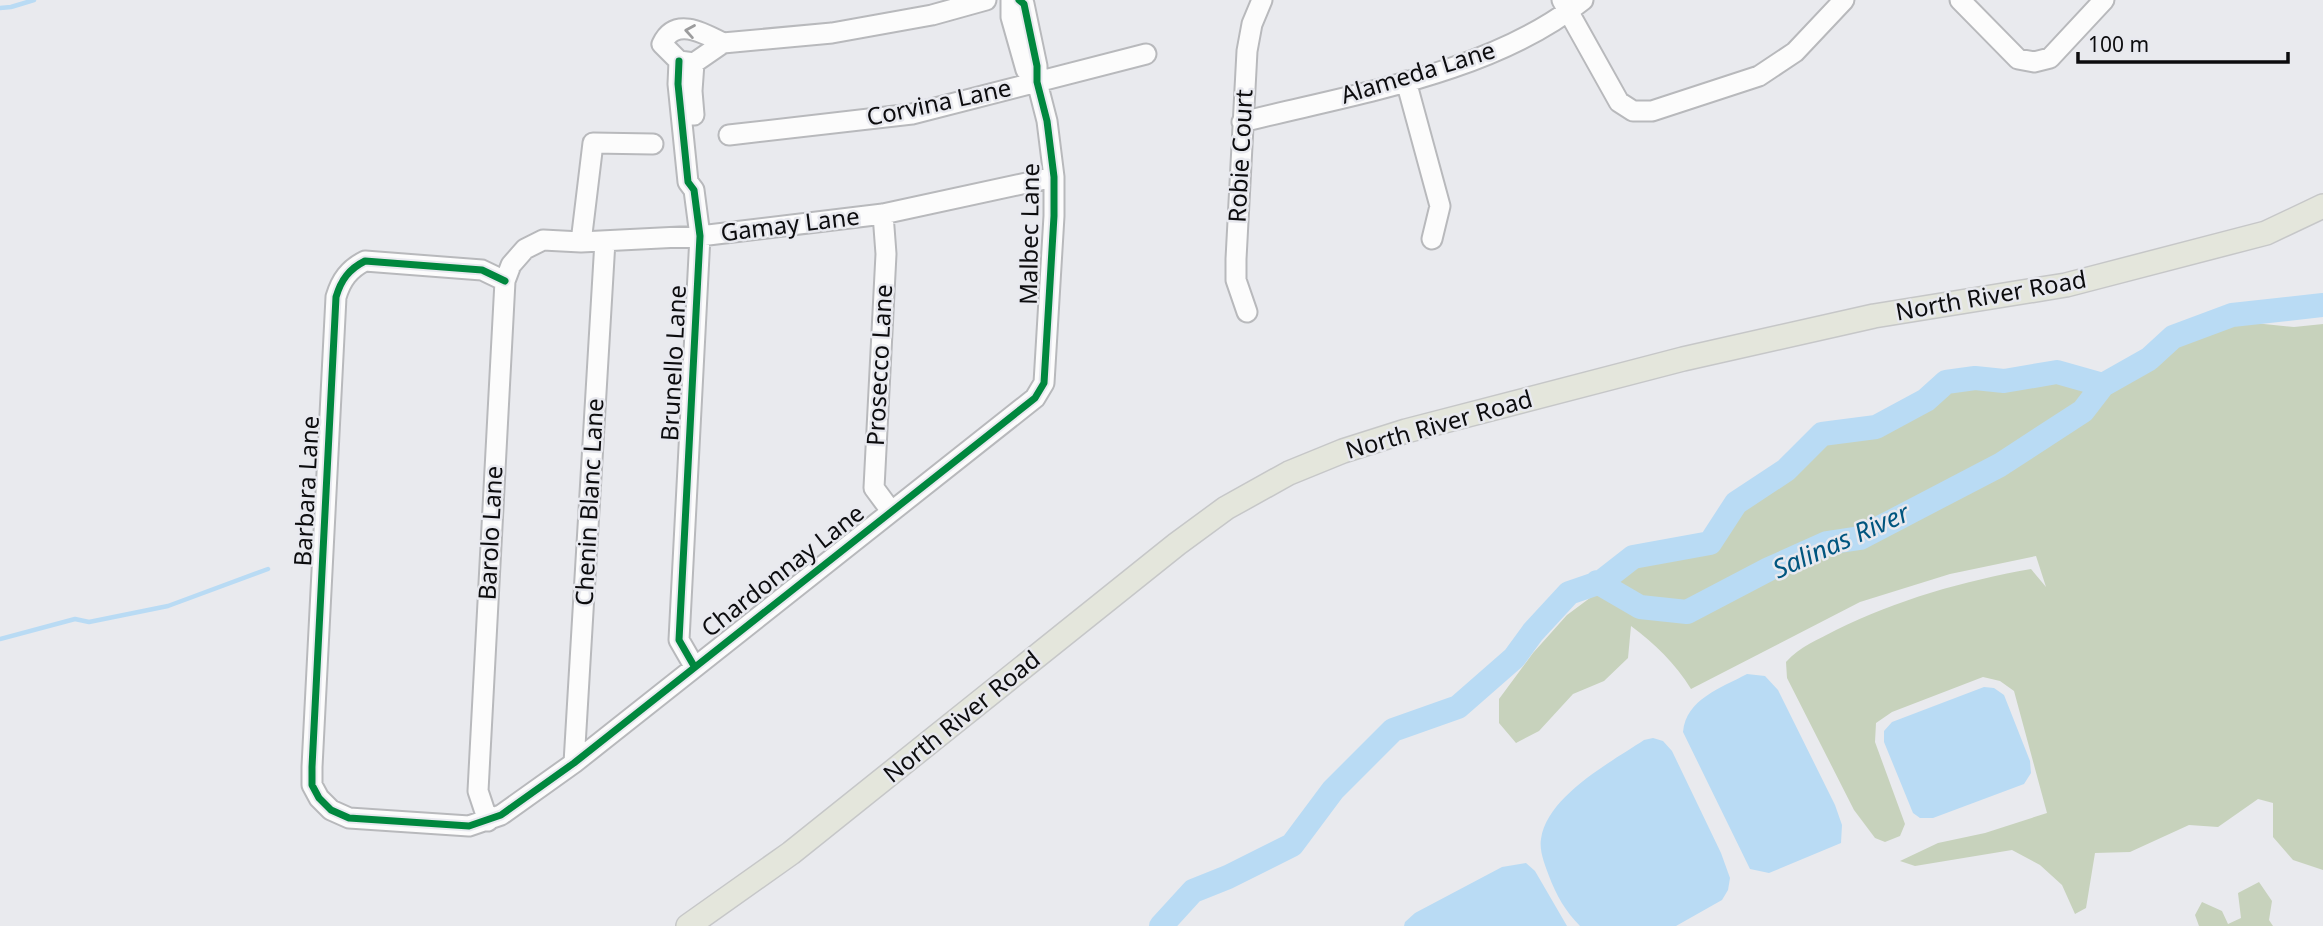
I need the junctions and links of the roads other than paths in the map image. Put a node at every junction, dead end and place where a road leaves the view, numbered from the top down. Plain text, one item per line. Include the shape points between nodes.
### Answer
1 (986, 0) edge
2 (1011, 0) edge
3 (1019, 0) edge
4 (1262, 0) edge
5 (1844, 0) edge
6 (2104, 0) edge
7 (1968, 3) edge
8 (1571, 4) edge
9 (723, 43) junction
10 (1146, 54) dead end
11 (686, 62) junction
12 (1406, 81) junction
13 (1037, 82) junction
14 (1242, 121) junction
15 (729, 135) dead end
16 (653, 144) dead end
17 (1054, 177) junction
18 (2323, 206) edge
19 (883, 214) junction
20 (700, 236) junction
21 (1432, 239) dead end
22 (605, 241) junction
23 (581, 242) junction
24 (525, 249) joint
25 (505, 281) junction
26 (1247, 312) dead end
27 (1041, 389) joint
28 (891, 511) junction
29 (694, 666) junction
30 (574, 763) junction
31 (391, 821) joint
32 (488, 821) junction
33 (688, 926) edge

1 - 9 street via 831,33
2 - 13 street, Malbec Lane via 1025,70
3 - 13 street, Malbec Lane via 1024,4
4 - 14 street, Robie Court via 1247,51
5 - 8 street via 1795,52 1759,76 1652,111 1633,111 1619,102
6 - 7 street via 2050,58 2034,62 2018,59
8 - 12 street, Alameda Lane via 1490,55
9 - 11 street
9 -> 11 street via 690,28 677,29 662,44
10 - 13 street, Corvina Lane
11 - 20 street, Brunello Lane via 678,84 688,182 694,190
12 - 14 street, Alameda Lane
12 - 21 street via 1440,206
13 - 15 street, Corvina Lane via 912,114
13 - 17 street, Malbec Lane
14 - 26 street, Robie Court via 1236,270
16 - 23 street via 593,142
17 - 19 street, Gamay Lane
17 - 27 street, Malbec Lane
18 - 33 main road, North River Road via 2266,233 2213,248 2066,285 1874,316 1683,359 1406,431 1289,473 1226,508 1177,544 791,853
19 - 20 street, Gamay Lane
19 - 28 street, Prosecco Lane via 886,254 874,488
20 - 22 street, Gamay Lane
20 - 29 street, Brunello Lane via 679,640
22 - 23 street, Gamay Lane
22 - 30 street, Chenin Blanc Lane
23 - 24 street, Gamay Lane via 543,240
24 - 25 street, Barolo Lane
25 - 31 street, Barbara Lane via 482,270 365,261 352,267 336,297 312,785 331,810 349,818
25 - 32 street, Barolo Lane via 478,791
27 - 28 street, Chardonnay Lane
28 - 29 street, Chardonnay Lane
29 - 30 street, Chardonnay Lane
30 - 32 street, Chardonnay Lane
31 - 32 street, Chardonnay Lane via 469,827

